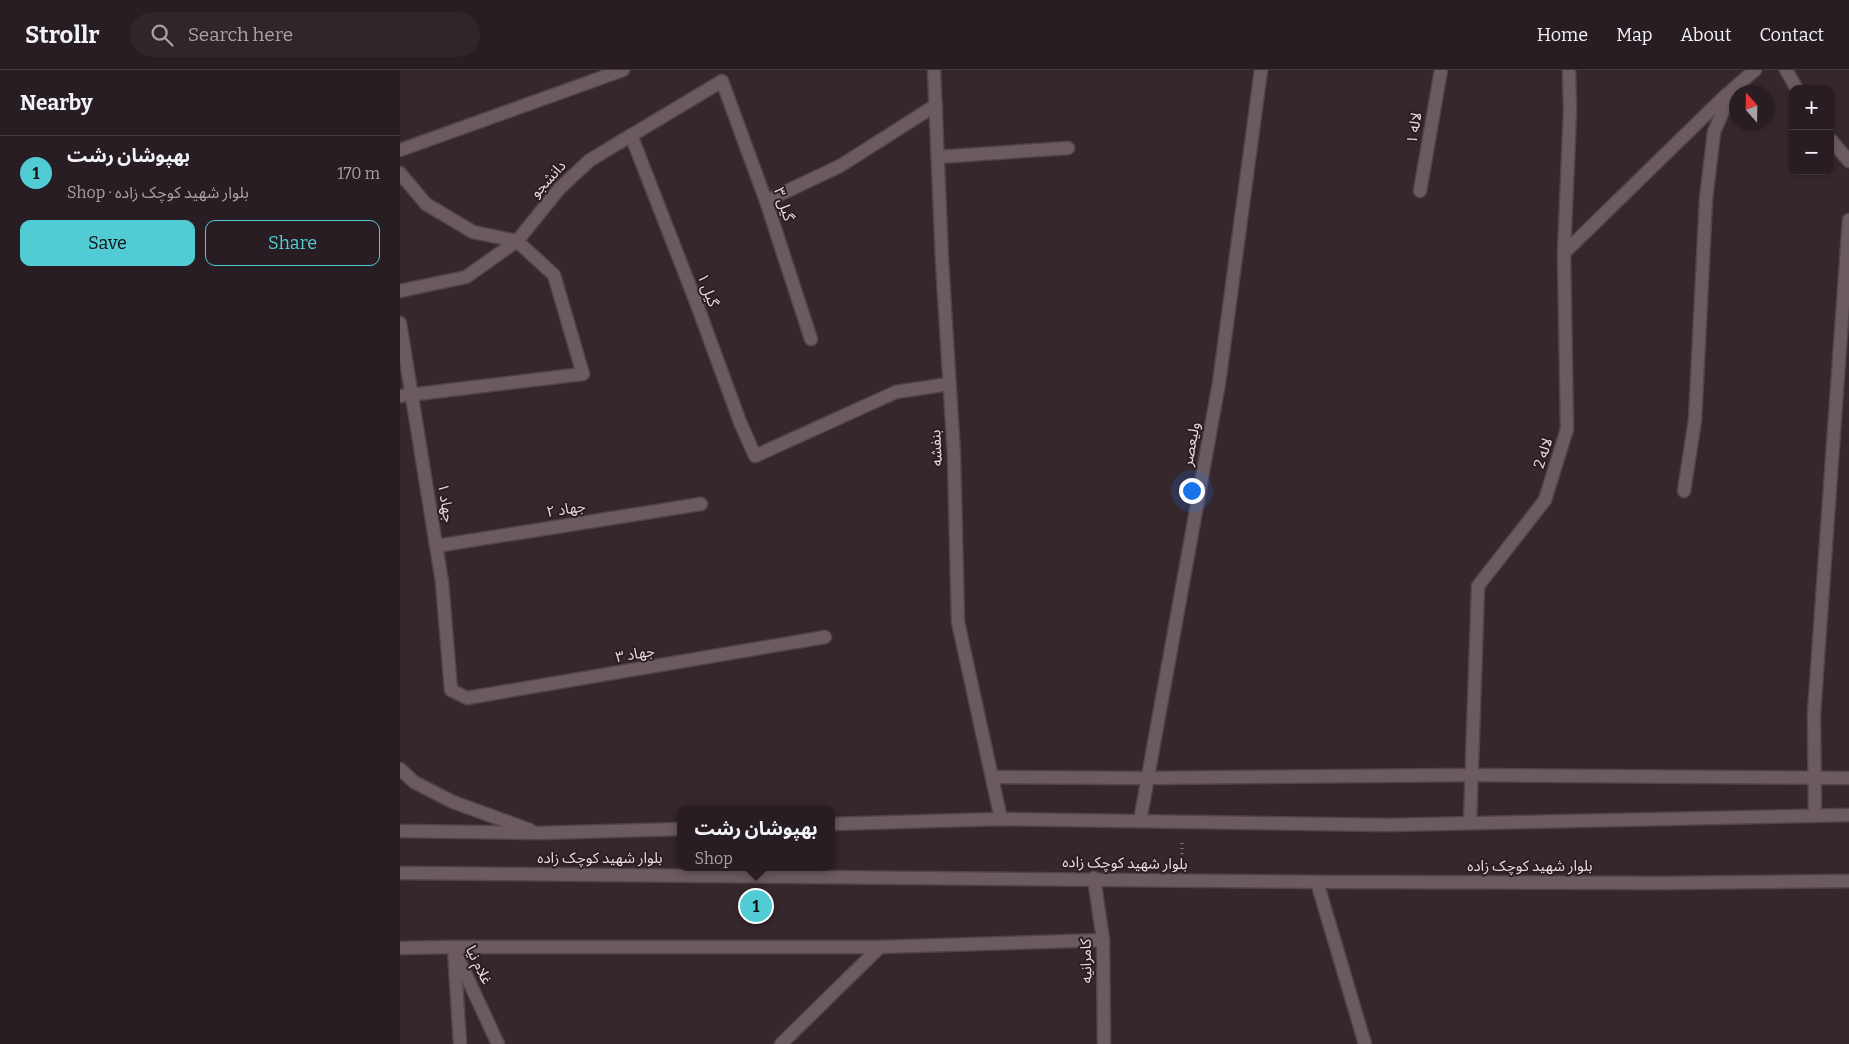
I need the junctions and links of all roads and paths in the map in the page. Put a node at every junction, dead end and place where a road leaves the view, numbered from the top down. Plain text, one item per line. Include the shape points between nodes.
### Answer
1 (623, 70) edge
2 (934, 70) edge
3 (1261, 70) edge
4 (1441, 70) edge
5 (1568, 70) edge
6 (1755, 70) edge
7 (1786, 70) edge
8 (722, 80) joint
9 (1738, 85) edge
10 (1795, 85) edge
11 (1729, 93) edge
12 (1729, 97) edge
13 (936, 104) junction
14 (631, 135) junction
15 (1834, 144) edge
16 (1068, 148) dead end
17 (400, 150) edge
18 (938, 157) junction
19 (1849, 161) edge
20 (400, 173) edge
21 (1420, 191) dead end
22 (766, 201) junction
23 (1849, 220) edge
24 (517, 240) junction
25 (1564, 253) junction
26 (400, 291) edge
27 (400, 323) edge
28 (811, 339) dead end
29 (949, 384) junction
30 (406, 396) edge
31 (1684, 491) dead end
32 (700, 504) dead end
33 (436, 546) junction
34 (825, 637) dead end
35 (451, 690) joint
36 (400, 769) edge
37 (1472, 775) junction
38 (992, 777) junction
39 (1147, 778) junction
40 (1849, 778) edge
41 (1814, 779) junction
42 (1849, 815) edge
43 (1815, 816) junction
44 (1001, 819) junction
45 (1140, 822) junction
46 (1182, 822) junction
47 (1470, 823) junction
48 (835, 824) edge
49 (677, 829) edge
50 (400, 832) edge
51 (539, 833) junction
52 (400, 873) edge
53 (1094, 878) junction
54 (1182, 880) junction
55 (1849, 881) edge
56 (1317, 882) junction
57 (1103, 940) junction
58 (453, 947) junction
59 (880, 947) junction
60 (400, 948) edge
61 (460, 1044) edge
62 (498, 1044) edge
63 (781, 1044) edge
64 (1104, 1044) edge
65 (1365, 1044) edge

1 - 17 street
2 - 13 street, بنفشه
3 - 39 street, ولیعصر via 1219,383
4 - 21 street, لاله ۱
5 - 25 street, لاله 2 via 1570,111
6 - 9 street
7 - 10 street
8 - 14 street, دانشجو
8 - 22 street, گیل ۳
11 - 25 street
12 - 31 street via 1714,132 1706,199 1695,420
13 - 18 street, بنفشه
13 - 22 street via 840,166
14 - 24 street, دانشجو via 590,160 560,188
14 - 29 street, گیل ۱ via 755,456 896,392
15 - 19 street
16 - 18 street
18 - 29 street, بنفشه
20 - 24 street via 426,204 473,232
22 - 28 street, گیل ۳
23 - 41 street via 1814,713
24 - 26 street, دانشجو via 466,277
24 - 30 street via 554,275 583,374
25 - 37 street, لاله 2 via 1567,429 1545,500 1478,586
27 - 30 street, جهاد ۱
29 - 38 street, بنفشه via 958,622
30 - 33 street, جهاد ۱
32 - 33 street, جهاد ۲
33 - 35 street, جهاد ۱
34 - 35 street, جهاد ۳ via 467,698
36 - 51 street via 414,782 453,802
37 - 39 street
37 - 41 street
37 - 47 street, لاله 2
38 - 39 street
38 - 44 street, بنفشه
39 - 45 street, ولیعصر
40 - 41 street
41 - 43 street
42 - 43 street
43 - 47 street
44 - 45 street
44 - 48 street
45 - 46 street
46 - 47 street
46 - 54 path
49 - 51 street, بلوار شهید کوچک زاده
50 - 51 street, بلوار شهید کوچک زاده
52 - 53 street, بلوار شهید کوچک زاده
53 - 54 street, بلوار شهید کوچک زاده
53 - 57 street, کامرانیه
54 - 56 street, بلوار شهید کوچک زاده
55 - 56 street, بلوار شهید کوچک زاده
56 - 65 street
57 - 59 street
57 - 64 street, کامرانیه
58 - 59 street
58 - 60 street, غلام نیا
58 - 61 street
58 - 62 street, غلام نیا
59 - 63 street

